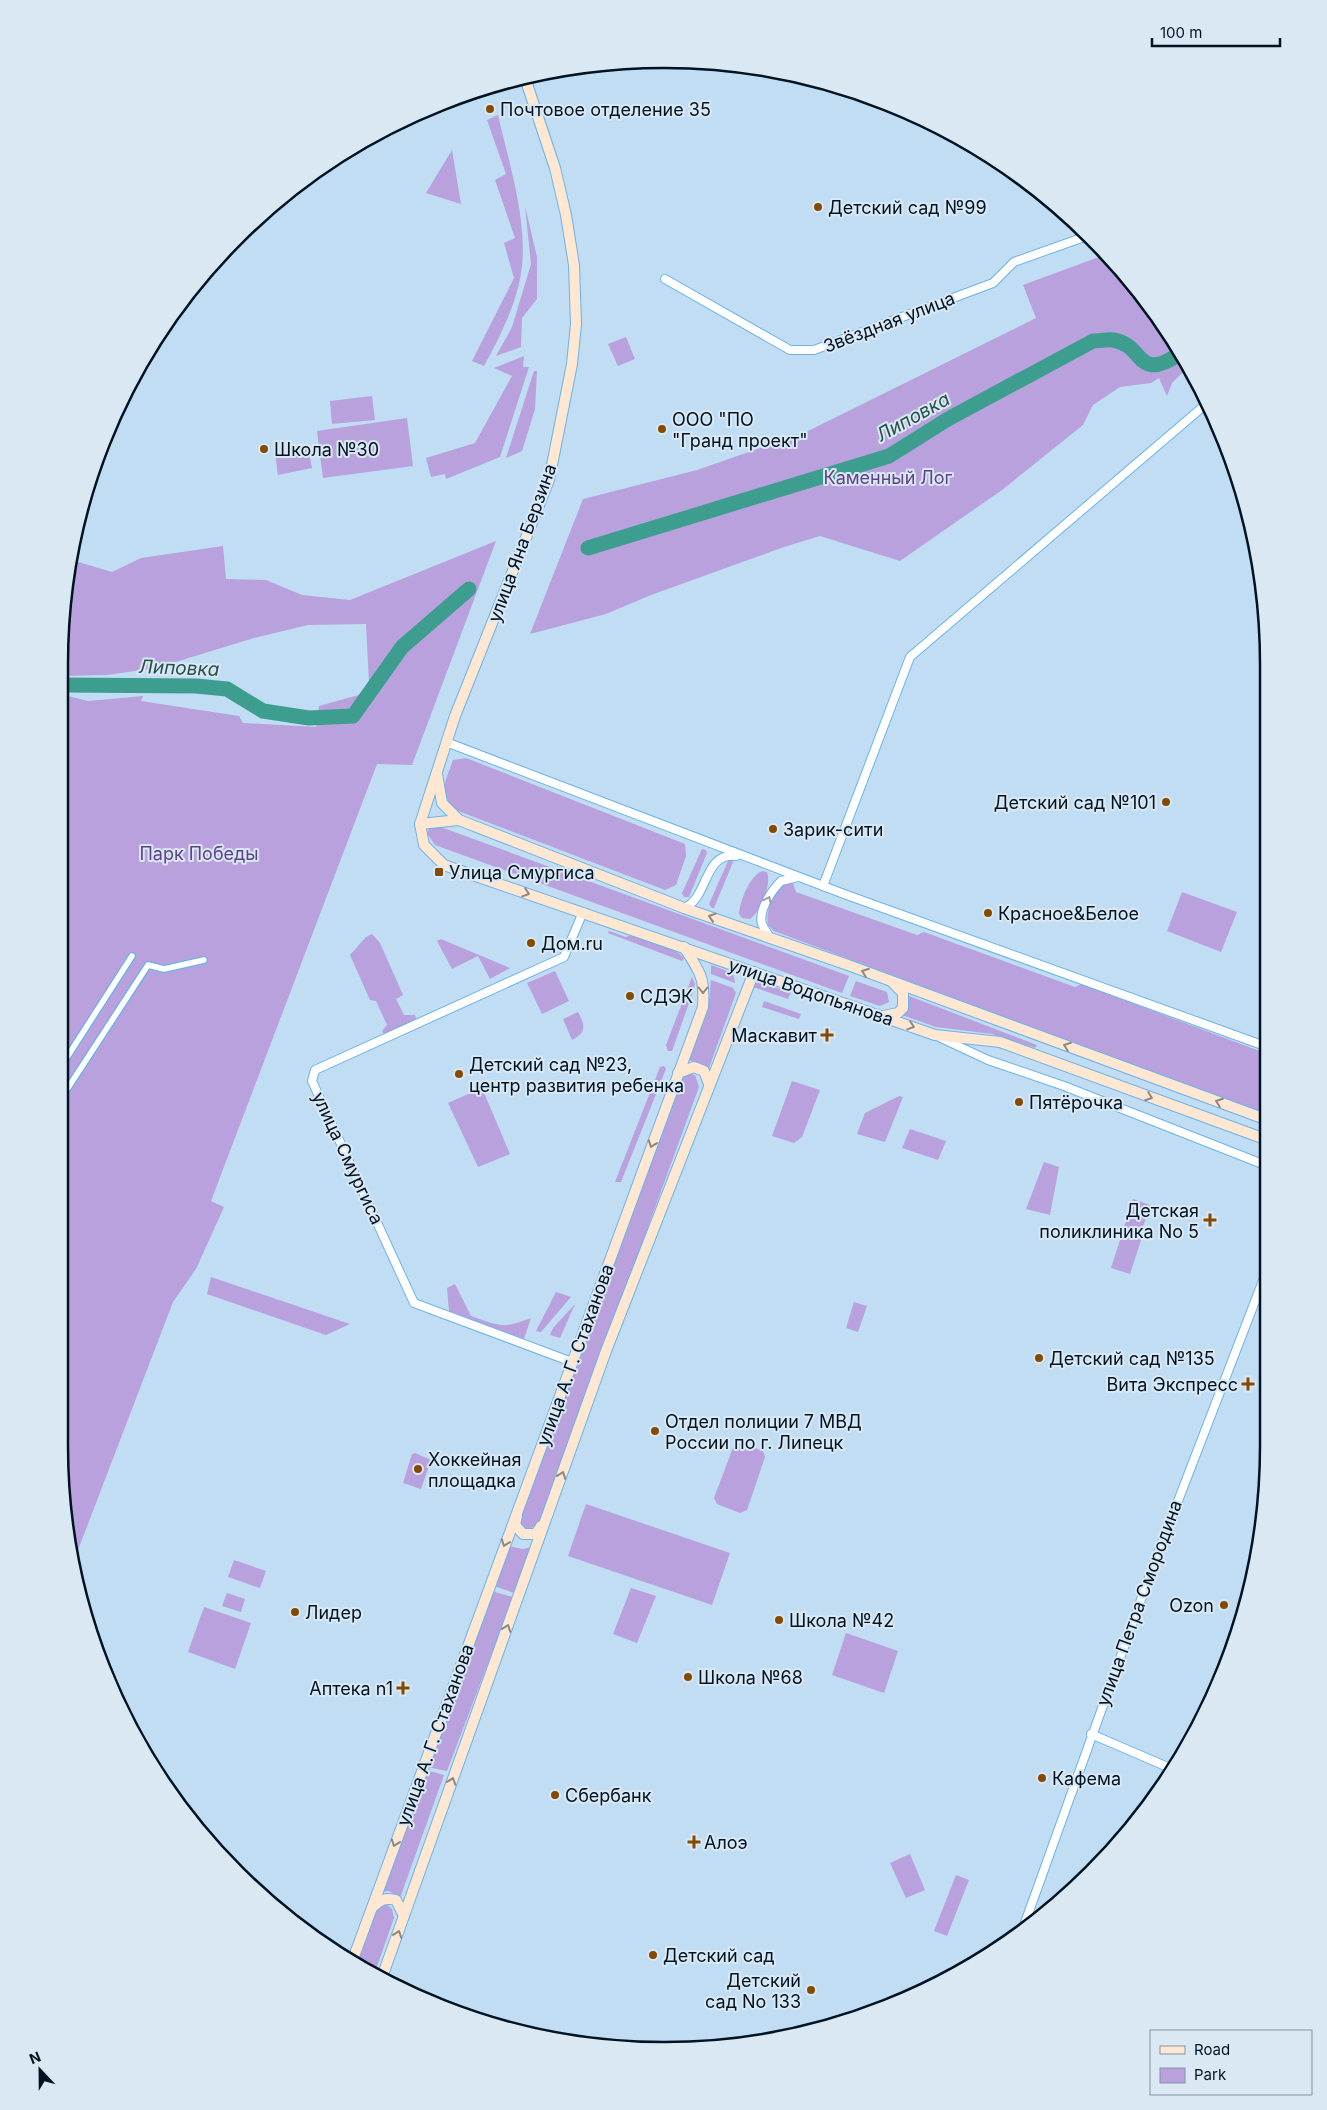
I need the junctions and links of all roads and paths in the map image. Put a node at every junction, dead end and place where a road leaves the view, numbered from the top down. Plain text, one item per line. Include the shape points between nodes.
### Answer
1 (527, 84) edge
2 (1081, 238) edge
3 (665, 279) dead end
4 (1202, 409) edge
5 (446, 742) junction
6 (437, 768) junction
7 (460, 820) junction
8 (420, 824) junction
9 (743, 857) junction
10 (799, 877) junction
11 (823, 886) junction
12 (684, 908) junction
13 (583, 912) junction
14 (770, 938) junction
15 (684, 947) junction
16 (132, 956) dead end
17 (204, 960) dead end
18 (754, 972) junction
19 (892, 982) junction
20 (883, 1016) junction
21 (935, 1035) junction
22 (1260, 1044) edge
23 (68, 1056) edge
24 (678, 1073) junction
25 (709, 1084) junction
26 (68, 1088) edge
27 (1260, 1117) edge
28 (1260, 1137) edge
29 (1260, 1162) edge
30 (1260, 1288) edge
31 (572, 1362) junction
32 (518, 1510) junction
33 (545, 1521) junction
34 (1091, 1734) junction
35 (1166, 1766) edge
36 (371, 1909) junction
37 (404, 1916) junction
38 (1026, 1919) edge
39 (354, 1956) edge
40 (384, 1973) edge

1 - 5 main road, улица Яна Берзина via 555,168 566,215 574,265 576,324 549,480
2 - 3 street, Звёздная улица via 1014,262 993,283 814,350 790,350
4 - 11 street via 910,657
5 - 6 main road, улица Яна Берзина
5 - 9 street
6 - 7 main road, улица Водопьянова via 442,803
6 - 8 main road, улица Яна Берзина
7 - 8 main road, улица Водопьянова
7 - 12 main road, улица Водопьянова
8 -> 13 main road, улица Водопьянова via 424,845 444,865
9 - 10 street
9 - 12 street via 724,856 714,863 701,889
10 - 11 street
14 -> 10 street via 762,923 768,898 781,880
11 - 22 street
14 -> 12 main road, улица Водопьянова
13 - 15 main road, улица Водопьянова
13 - 31 street, улица Смургиса via 564,957 315,1070 312,1081 414,1303
19 -> 14 main road, улица Водопьянова
15 - 18 main road, улица Водопьянова
15 -> 24 main road, улица А. Г. Стаханова via 701,975 703,1007
16 - 23 street
17 - 26 street via 164,969 148,965
18 - 20 main road, улица Водопьянова
18 - 25 main road, улица А. Г. Стаханова
19 - 20 main road via 903,993 902,1008 891,1016
27 -> 19 main road, улица Водопьянова
20 -> 21 main road, улица Водопьянова
21 -> 28 main road, улица Водопьянова via 1000,1042
21 - 29 street via 988,1060
24 - 25 main road via 694,1067 704,1070
24 -> 31 main road, улица А. Г. Стаханова
33 -> 25 main road, улица А. Г. Стаханова
30 - 34 street, улица Петра Смородина
31 - 32 main road, улица А. Г. Стаханова
32 - 33 main road via 515,1525 524,1534 536,1534
32 -> 36 main road, улица А. Г. Стаханова
37 -> 33 main road, улица А. Г. Стаханова
34 - 35 street
34 - 38 street, улица Петра Смородина
36 - 37 main road via 379,1900 388,1898 396,1900
36 - 39 main road, улица А. Г. Стаханова
40 -> 37 main road, улица А. Г. Стаханова

